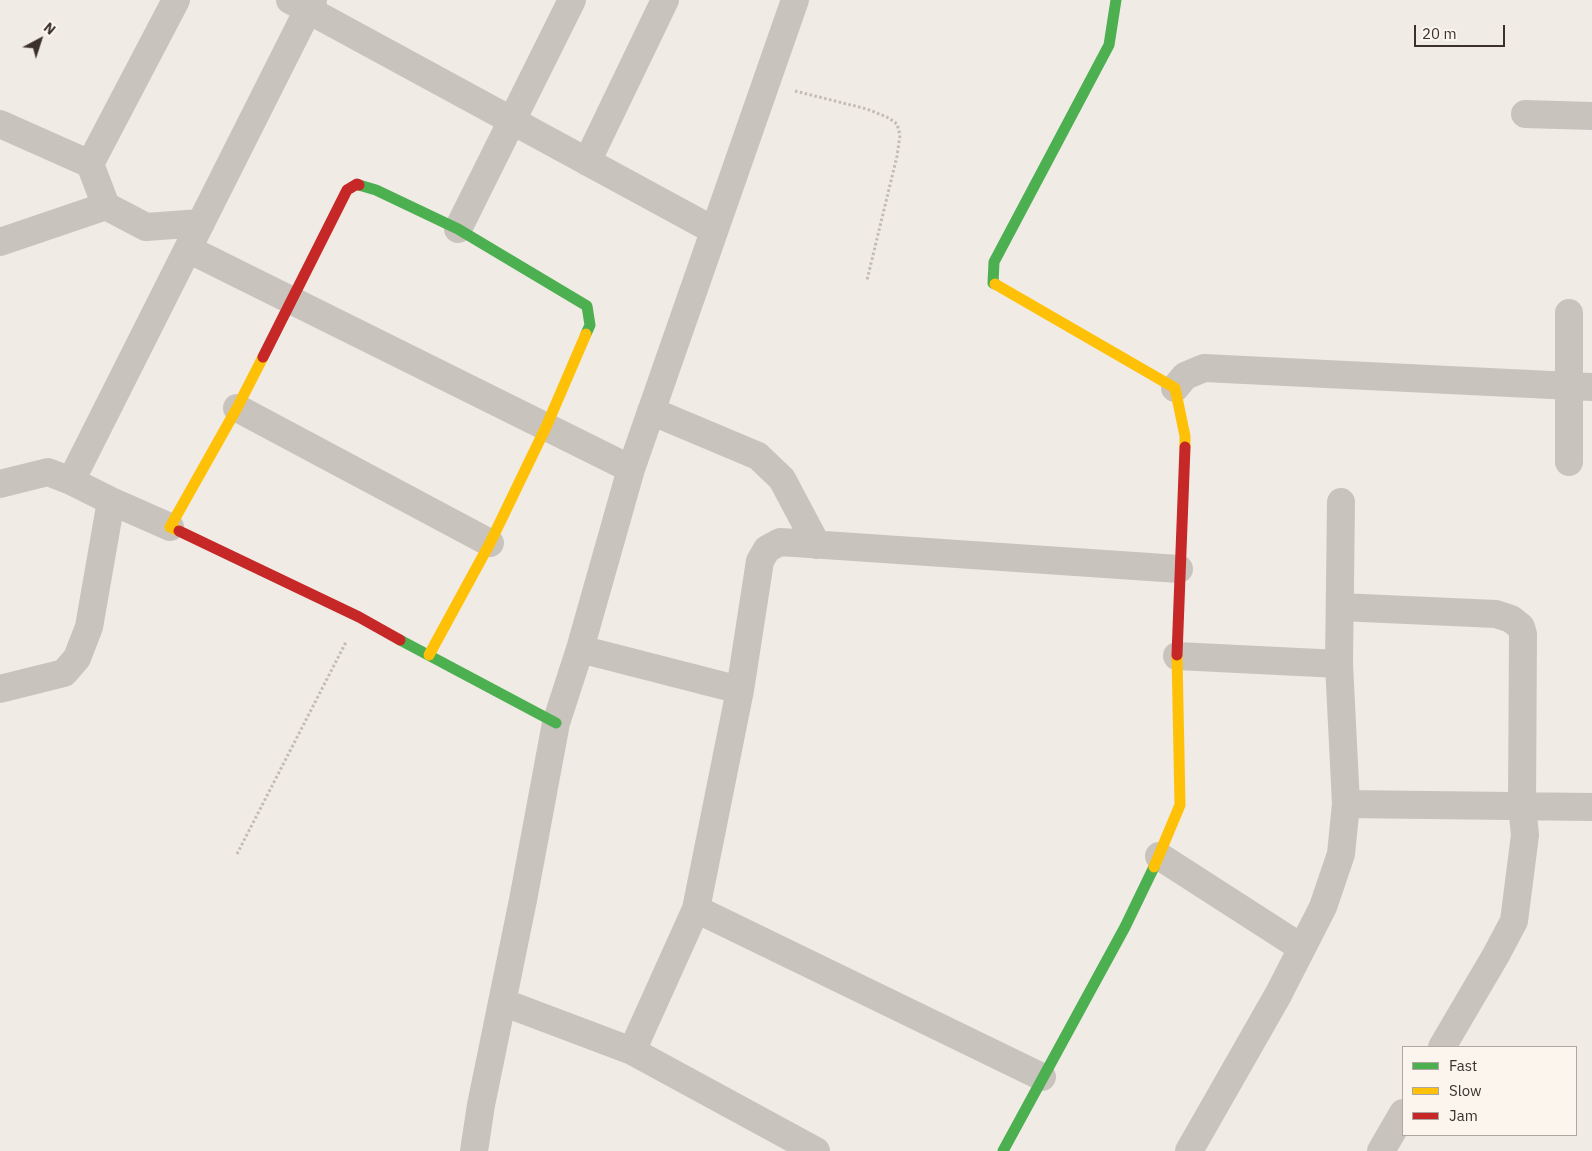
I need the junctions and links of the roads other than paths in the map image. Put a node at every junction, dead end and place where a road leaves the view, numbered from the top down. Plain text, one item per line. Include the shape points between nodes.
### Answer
1 (176, 0) edge
2 (572, 0) edge
3 (665, 0) edge
4 (795, 0) edge
5 (1116, 0) edge
6 (304, 3) edge
7 (1525, 114) dead end
8 (1592, 116) edge
9 (512, 121) junction
10 (0, 124) edge
11 (587, 162) junction
12 (90, 164) junction
13 (106, 206) junction
14 (200, 223) junction
15 (458, 229) junction
16 (713, 230) junction
17 (0, 242) edge
18 (188, 249) junction
19 (290, 300) junction
20 (1569, 313) dead end
21 (1580, 387) edge
22 (1175, 388) junction
23 (237, 408) junction
24 (651, 410) junction
25 (546, 427) junction
26 (1569, 462) dead end
27 (631, 469) junction
28 (71, 480) junction
29 (0, 484) edge
30 (111, 501) junction
31 (1341, 502) dead end
32 (170, 527) junction
33 (490, 543) junction
34 (817, 545) junction
35 (1179, 569) junction
36 (1340, 607) junction
37 (580, 649) junction
38 (430, 656) junction
39 (1177, 656) junction
40 (1339, 664) junction
41 (0, 689) edge
42 (740, 690) junction
43 (556, 723) junction
44 (1346, 804) junction
45 (1522, 805) junction
46 (1592, 807) edge
47 (1159, 856) junction
48 (696, 909) junction
49 (1302, 948) junction
50 (502, 1002) junction
51 (1443, 1046) edge
52 (632, 1051) junction
53 (1042, 1078) junction
54 (1402, 1115) edge
55 (474, 1151) edge
56 (816, 1151) edge
57 (1003, 1151) edge
58 (1189, 1151) edge
59 (1381, 1151) edge

1 - 12 street
2 - 9 street
3 - 11 street
4 - 16 street
5 - 22 street via 1109,45 994,262 993,283
6 - 9 street
6 - 14 street
7 - 8 street
9 - 11 street
9 - 15 street
10 - 12 street
11 - 16 street
12 - 13 street
13 - 14 street via 146,227
13 - 17 street
14 - 18 street
15 - 19 street via 376,190 356,184 347,190
15 - 25 street via 587,306 590,325
16 - 24 street
18 - 19 street
18 - 28 street
19 - 23 street
19 - 25 street
20 - 21 street
21 - 22 street via 1204,368 1185,376
21 - 26 street
22 - 35 street via 1185,436
23 - 32 street
23 - 33 street
24 - 27 street
24 - 34 street via 758,456 782,479
25 - 27 street
25 - 33 street
27 - 37 street
28 - 29 street via 48,472
28 - 30 street
30 - 32 street
30 - 41 street via 89,626 77,658 64,673
31 - 36 street
32 - 38 street via 359,617
33 - 38 street
34 - 35 street
34 - 42 street via 780,542 760,561
35 - 39 street
36 - 40 street
36 - 45 street via 1496,614 1511,619 1520,627 1524,649
37 - 42 street
37 - 43 street
38 - 43 street
39 - 40 street
39 - 47 street via 1180,805
40 - 44 street
42 - 48 street
43 - 50 street
44 - 45 street
44 - 49 street via 1341,854 1323,907
45 - 46 street
45 - 51 street via 1525,836 1514,920
47 - 49 street
47 - 53 street
48 - 52 street
48 - 53 street
49 - 58 street
50 - 52 street
50 - 55 street
52 - 56 street
53 - 57 street
54 - 59 street

